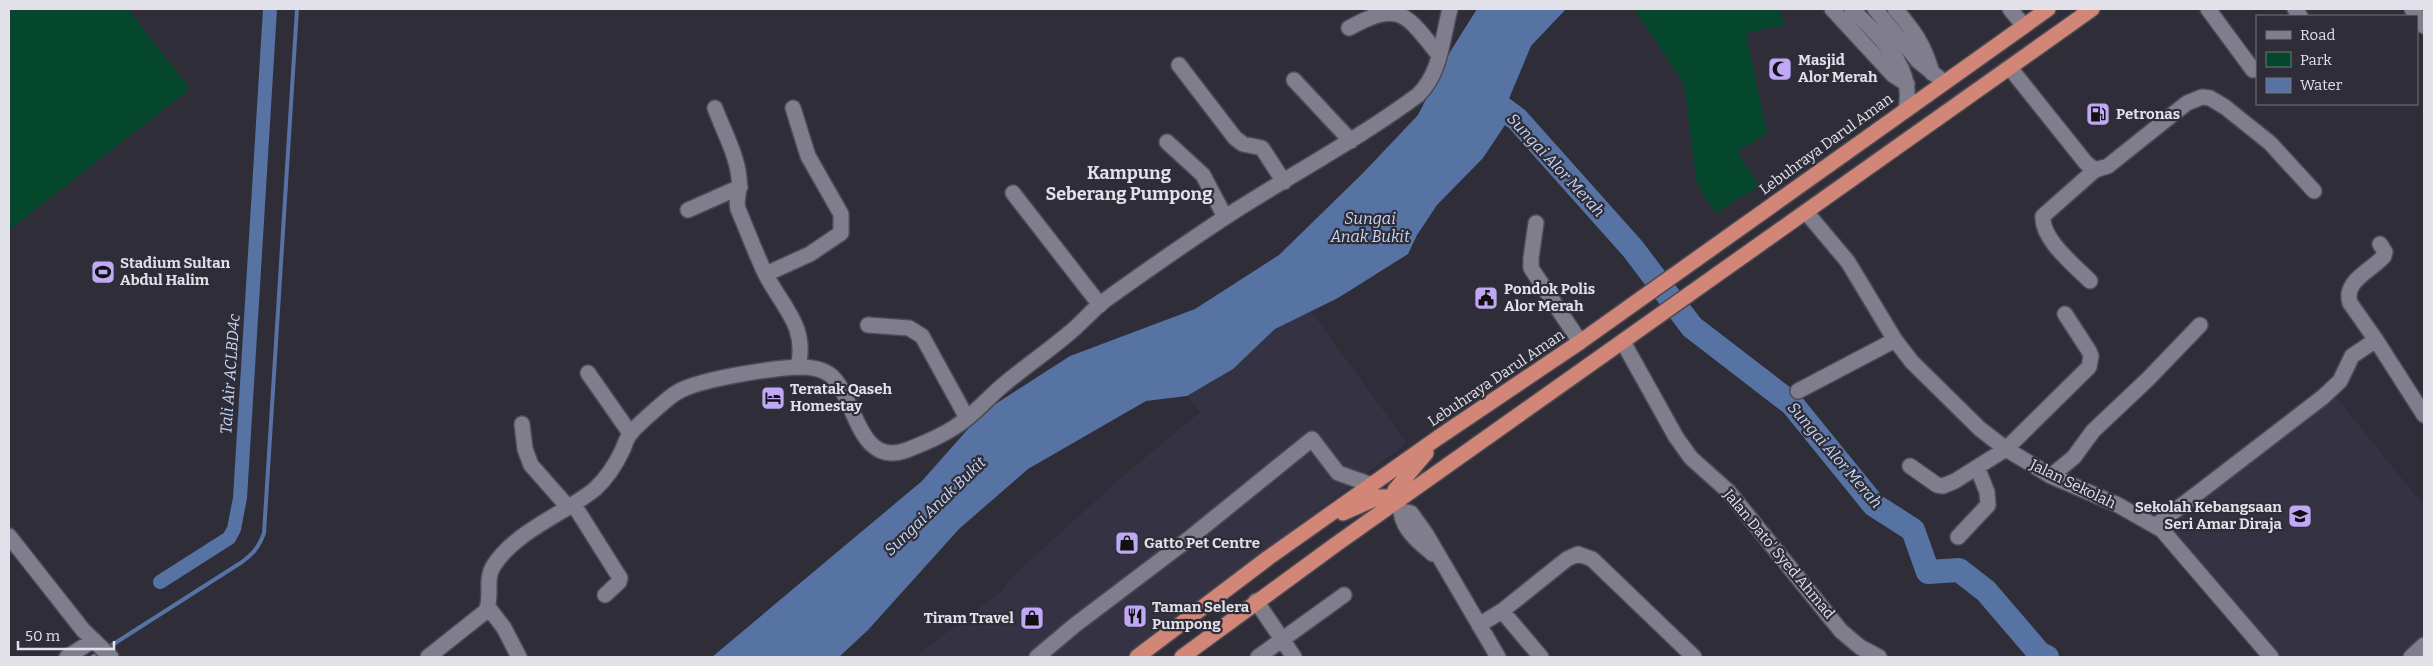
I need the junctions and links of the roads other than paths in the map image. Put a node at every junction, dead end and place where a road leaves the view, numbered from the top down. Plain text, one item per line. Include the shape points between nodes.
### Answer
1 (1450, 9) edge
2 (1832, 9) edge
3 (1852, 9) edge
4 (1875, 9) edge
5 (1895, 9) edge
6 (2010, 9) edge
7 (2048, 9) edge
8 (2092, 9) edge
9 (2208, 9) edge
10 (2024, 26) junction
11 (1349, 28) dead end
12 (1439, 55) junction
13 (1178, 64) dead end
14 (2010, 68) junction
15 (2253, 70) dead end
16 (1938, 78) junction
17 (1294, 80) dead end
18 (1908, 85) junction
19 (715, 108) dead end
20 (794, 108) dead end
21 (1906, 109) junction
22 (1351, 141) junction
23 (1167, 142) dead end
24 (2096, 170) junction
25 (1284, 182) junction
26 (740, 187) junction
27 (2314, 192) dead end
28 (1013, 193) dead end
29 (688, 210) dead end
30 (1806, 212) junction
31 (1225, 217) junction
32 (1536, 223) dead end
33 (2380, 244) dead end
34 (766, 274) junction
35 (2090, 281) dead end
36 (1100, 305) junction
37 (2065, 314) dead end
38 (868, 325) dead end
39 (2200, 325) dead end
40 (1895, 340) junction
41 (2376, 340) junction
42 (1580, 342) junction
43 (1623, 342) junction
44 (798, 367) junction
45 (588, 373) dead end
46 (1798, 391) dead end
47 (2424, 416) edge
48 (967, 418) junction
49 (522, 424) dead end
50 (630, 433) junction
51 (1439, 436) junction
52 (2006, 449) junction
53 (1910, 466) dead end
54 (1977, 467) junction
55 (2051, 476) junction
56 (1372, 485) junction
57 (1397, 503) junction
58 (571, 506) junction
59 (1316, 525) junction
60 (2155, 526) junction
61 (9, 536) edge
62 (1958, 537) dead end
63 (604, 595) dead end
64 (1344, 595) dead end
65 (1256, 602) junction
66 (488, 607) junction
67 (1502, 611) junction
68 (1479, 625) junction
69 (94, 640) junction
70 (1282, 640) junction
71 (2424, 645) edge
72 (448, 651) edge
73 (67, 657) edge
74 (111, 657) edge
75 (428, 657) edge
76 (519, 657) edge
77 (1037, 657) edge
78 (1137, 657) edge
79 (1182, 657) edge
80 (1258, 657) edge
81 (1294, 657) edge
82 (1498, 657) edge
83 (1541, 657) edge
84 (1694, 657) edge
85 (1879, 657) edge
86 (2272, 657) edge
87 (2411, 657) edge

1 - 12 street
2 - 18 street via 1893,75
3 - 18 street via 1882,40 1900,65
4 - 16 street via 1918,61
5 - 16 street via 1918,35
6 - 10 street
7 - 10 highway, Lebuhraya Darul Aman
8 - 14 highway
9 - 15 street
10 - 16 highway, Lebuhraya Darul Aman
11 - 12 street via 1379,11 1398,13 1412,22
12 - 22 street via 1434,73 1418,95
13 - 25 street via 1235,138 1243,144 1262,148
14 - 24 street via 2086,163
14 - 30 highway
16 - 21 highway, Lebuhraya Darul Aman
17 - 22 street
18 - 21 street
19 - 26 street via 738,170
20 - 34 street via 808,156 841,214 841,233 823,246
21 - 42 highway, Lebuhraya Darul Aman
22 - 25 street
23 - 31 street via 1203,175
24 - 27 street via 2108,166 2187,103 2202,97 2225,107 2270,143
24 - 35 street via 2043,216 2042,226 2047,236
25 - 31 street
26 - 29 street
26 - 34 street via 737,204
28 - 36 street
30 - 40 street, Jalan Sekolah via 1848,262
30 - 43 highway
31 - 36 street
32 - 42 street via 1531,268
33 - 41 street via 2384,256 2347,291 2350,303
34 - 44 street via 794,320 801,346
36 - 48 street
37 - 52 street via 2089,351 2089,367
38 - 48 street via 909,328 922,336
39 - 55 street
40 - 46 street
40 - 52 street, Jalan Sekolah via 1934,384 1980,429
41 - 47 street
41 - 60 street via 2352,356 2340,381 2323,398
42 - 51 highway, Lebuhraya Darul Aman
43 - 57 highway
43 - 85 street, Jalan Dato' Syed Ahmad via 1691,458 1728,490 1841,631
44 - 48 street via 818,368 831,375 867,438 883,451 903,451 948,432
44 - 50 street via 708,382 677,392
45 - 50 street
49 - 58 street via 531,465
50 - 58 street via 613,467 598,486
51 - 56 highway, Lebuhraya Darul Aman
51 - 57 highway via 1400,484
52 - 54 street
52 - 55 street, Jalan Sekolah
53 - 54 street via 1932,483 1943,486
54 - 62 street via 1987,492 1988,505
55 - 60 street, Jalan Sekolah via 2118,505
56 - 59 highway, Lebuhraya Darul Aman
56 - 77 street via 1338,473 1312,439
57 - 59 highway via 1379,497
57 - 65 highway
57 - 68 street via 1411,514 1426,534
58 - 63 street via 620,578
58 - 66 street via 537,526 494,565 488,578
59 - 78 highway, Lebuhraya Darul Aman
60 - 86 street, Jalan Sekolah via 2173,542
61 - 69 street
64 - 70 street
65 - 70 street
65 - 79 highway
66 - 72 street
66 - 76 street via 504,628
67 - 68 street
67 - 83 street
67 - 84 street via 1567,559 1578,554 1592,558
68 - 82 street
69 - 73 street
69 - 74 street
70 - 80 street
70 - 81 street
71 - 87 street
72 - 75 street

